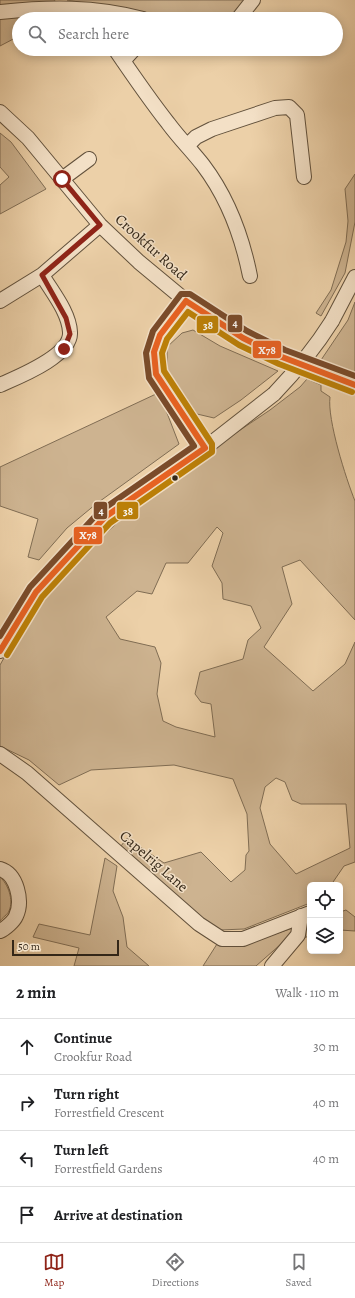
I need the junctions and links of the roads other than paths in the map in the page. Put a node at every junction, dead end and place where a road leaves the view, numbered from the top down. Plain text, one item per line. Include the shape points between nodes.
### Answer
1 (253, 0) edge
2 (0, 12) edge
3 (82, 12) edge
4 (244, 12) edge
5 (120, 56) edge
6 (128, 56) edge
7 (123, 61) junction
8 (0, 112) edge
9 (187, 146) junction
10 (89, 159) dead end
11 (304, 177) dead end
12 (62, 179) junction
13 (100, 225) junction
14 (42, 275) junction
15 (250, 276) dead end
16 (355, 277) edge
17 (0, 301) edge
18 (186, 301) junction
19 (0, 385) edge
20 (355, 385) edge
21 (205, 448) junction
22 (0, 651) edge
23 (0, 754) edge
24 (0, 869) edge
25 (306, 915) edge
26 (0, 932) edge
27 (272, 966) edge

1 - 4 street
2 - 3 street via 57,7
5 - 7 street
6 - 7 street
7 - 9 street
8 - 12 street, Crookfur Road via 28,138
9 - 11 street via 196,137 219,127 275,108 289,108 297,115
9 - 15 street via 203,165 226,203 245,250
10 - 12 street
12 - 13 street, Crookfur Road
13 - 14 street
13 - 18 street, Crookfur Road
14 - 17 street
14 - 19 street via 61,306 70,334 64,349 39,366
16 - 21 street, bridge via 332,321 297,370 274,394
18 - 20 street, Crookfur Road via 243,338 282,357
18 - 21 street via 160,335 154,352 156,374
21 - 22 street via 105,517 36,592
23 - 25 street, Capelrig Lane via 27,773 199,924 222,939 243,939
24 - 26 street via 14,880 19,901 16,916
25 - 27 street, Capelrig Lane via 298,935

